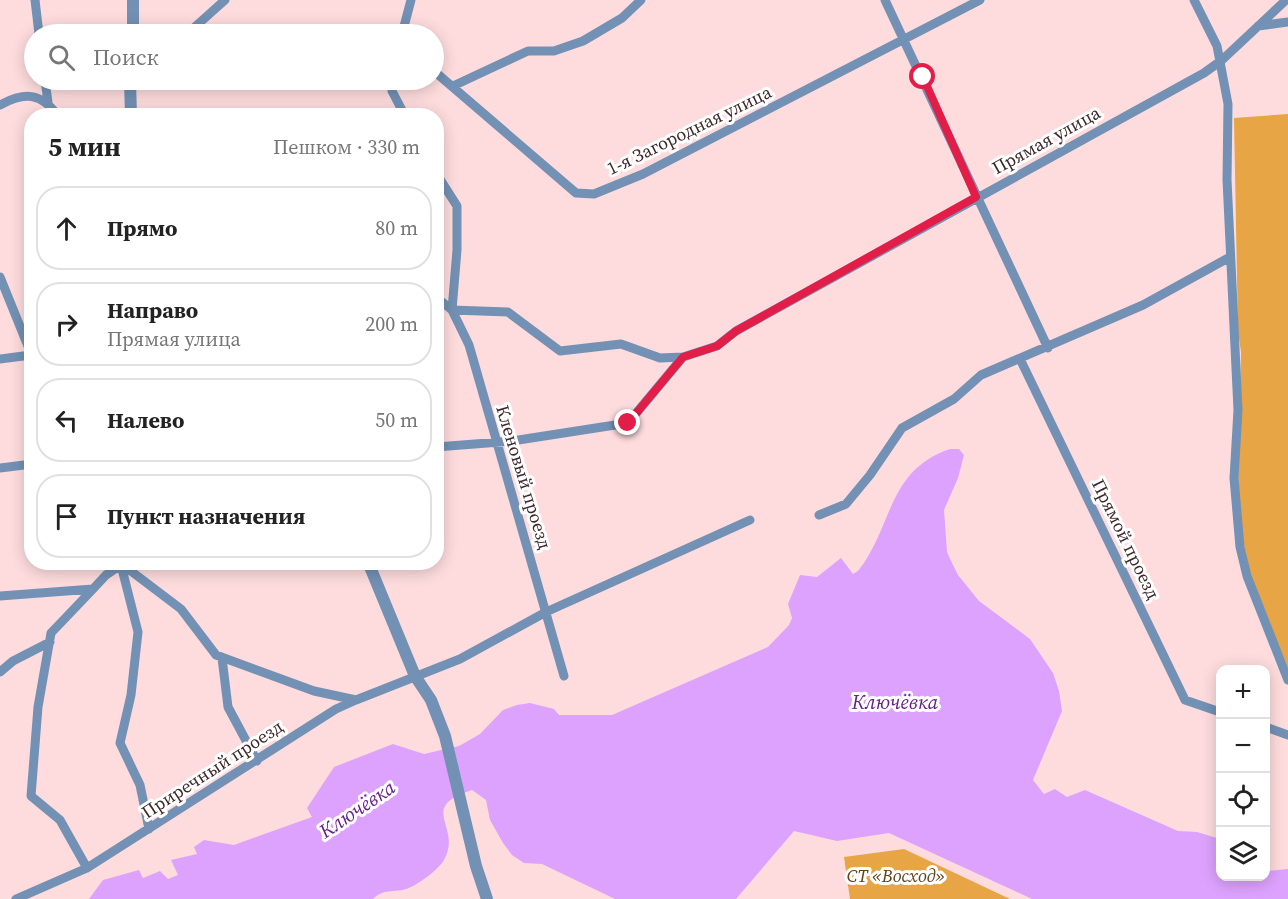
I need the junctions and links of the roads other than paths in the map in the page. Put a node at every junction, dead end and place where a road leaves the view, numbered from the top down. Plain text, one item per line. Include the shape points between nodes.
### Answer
1 (35, 0) edge
2 (133, 0) edge
3 (225, 0) edge
4 (411, 0) edge
5 (641, 0) edge
6 (885, 0) edge
7 (980, 0) edge
8 (1194, 0) edge
9 (1286, 0) edge
10 (1288, 22) edge
11 (38, 24) edge
12 (133, 24) edge
13 (197, 24) edge
14 (405, 24) edge
15 (1257, 26) junction
16 (905, 39) junction
17 (1222, 60) junction
18 (444, 79) edge
19 (453, 86) junction
20 (46, 90) edge
21 (130, 90) edge
22 (392, 90) edge
23 (48, 102) junction
24 (0, 105) edge
25 (52, 108) edge
26 (131, 108) edge
27 (401, 108) edge
28 (444, 186) edge
29 (976, 197) junction
30 (1230, 257) junction
31 (0, 277) edge
32 (444, 304) edge
33 (452, 310) junction
34 (24, 338) edge
35 (1048, 348) junction
36 (24, 357) edge
37 (683, 357) junction
38 (0, 359) edge
39 (1020, 360) junction
40 (495, 443) junction
41 (444, 446) edge
42 (24, 465) edge
43 (0, 468) edge
44 (819, 514) dead end
45 (750, 520) dead end
46 (113, 570) edge
47 (124, 570) edge
48 (131, 570) edge
49 (371, 570) edge
50 (93, 589) junction
51 (0, 596) edge
52 (546, 612) junction
53 (50, 642) junction
54 (222, 657) junction
55 (0, 672) edge
56 (415, 676) junction
57 (564, 676) dead end
58 (1288, 680) edge
59 (356, 700) junction
60 (1216, 710) edge
61 (1270, 728) edge
62 (1288, 735) edge
63 (257, 761) junction
64 (149, 829) junction
65 (87, 868) junction
66 (16, 899) edge
67 (487, 899) edge

1 - 11 street
2 - 12 street
3 - 13 street
4 - 14 street
5 - 19 street via 622,18 582,41 554,51 528,51
6 - 16 street
7 - 16 street, 1-я Загородная улица
8 - 17 street
9 - 15 street, Прямая улица
10 - 15 street
15 - 17 street, Прямая улица
16 - 19 street, 1-я Загородная улица via 643,174 594,194 576,193
16 - 29 street
17 - 29 street, Прямая улица
17 - 30 street via 1228,104
18 - 19 street, 1-я Загородная улица
20 - 23 street
21 - 26 street
22 - 27 street
23 - 24 street via 29,95
23 - 25 street
28 - 33 street via 457,206
29 - 35 street
29 - 37 street, Прямая улица via 736,331 717,346
30 - 35 street via 1143,305
30 - 58 street via 1238,410 1234,478 1240,547 1247,576
31 - 34 street
32 - 33 street, Кленовый проезд
33 - 37 street via 508,312 560,351 621,344 660,358
33 - 40 street, Кленовый проезд via 469,345
35 - 39 street
36 - 38 street
37 - 40 street via 628,423
39 - 44 street via 981,375 954,399 902,428 846,504
39 - 60 street, Прямой проезд via 1185,700
40 - 41 street
40 - 52 street, Кленовый проезд
42 - 43 street
45 - 52 street, Приречный проезд
46 - 50 street
47 - 64 street via 138,632 131,695 120,743 140,785
48 - 54 street via 181,609 216,655
49 - 56 street
50 - 51 street
50 - 53 street via 58,623
52 - 56 street, Приречный проезд via 460,659
52 - 57 street, Кленовый проезд
53 - 55 street
53 - 65 street via 38,707 31,796 60,820
54 - 59 street via 314,692
54 - 63 street via 228,707
56 - 59 street, Приречный проезд
56 - 67 street via 431,700 445,736
59 - 63 street, Приречный проезд via 336,708
61 - 62 street
63 - 64 street, Приречный проезд
64 - 65 street, Приречный проезд
65 - 66 street, Приречный проезд

